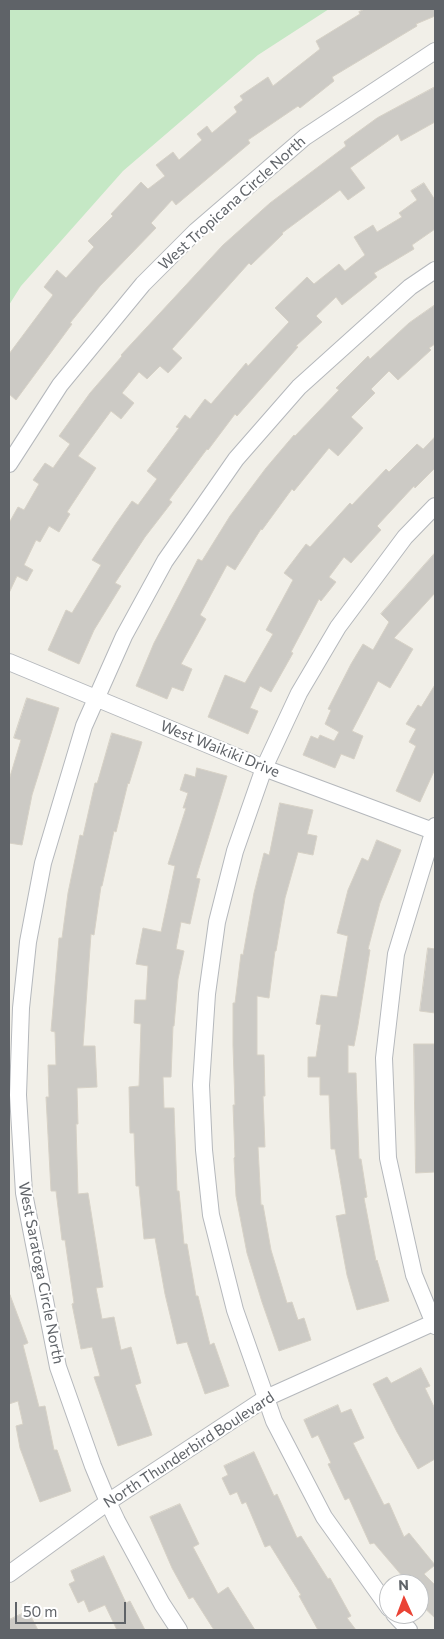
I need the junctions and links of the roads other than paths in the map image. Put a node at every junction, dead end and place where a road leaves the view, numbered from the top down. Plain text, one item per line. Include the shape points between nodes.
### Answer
1 (435, 51) edge
2 (435, 270) edge
3 (9, 464) edge
4 (435, 506) edge
5 (9, 662) edge
6 (96, 699) junction
7 (264, 768) junction
8 (434, 829) edge
9 (435, 1323) edge
10 (266, 1398) junction
11 (108, 1502) junction
12 (9, 1574) edge
13 (379, 1594) edge
14 (178, 1630) edge

1 - 3 street, West Tropicana Circle North via 305,137 196,231 144,284 60,385
2 - 6 street, West Saratoga Circle North via 410,287 299,387 236,459 165,561 124,636
4 - 7 street via 405,537 338,628 299,693
5 - 6 street, West Waikiki Drive
6 - 7 street, West Waikiki Drive
6 - 11 street, West Saratoga Circle North via 84,726 42,863 28,942 21,1008 18,1095 24,1193 58,1367
7 - 8 street, West Waikiki Drive
7 - 10 street via 235,851 217,922 207,994 201,1085 211,1215 235,1310
8 - 9 street via 396,954 384,1058 388,1158 414,1275
9 - 10 street, North Thunderbird Boulevard
10 - 11 street, North Thunderbird Boulevard
10 - 13 street via 274,1421 324,1517
11 - 12 street, North Thunderbird Boulevard
11 - 14 street, West Saratoga Circle North

